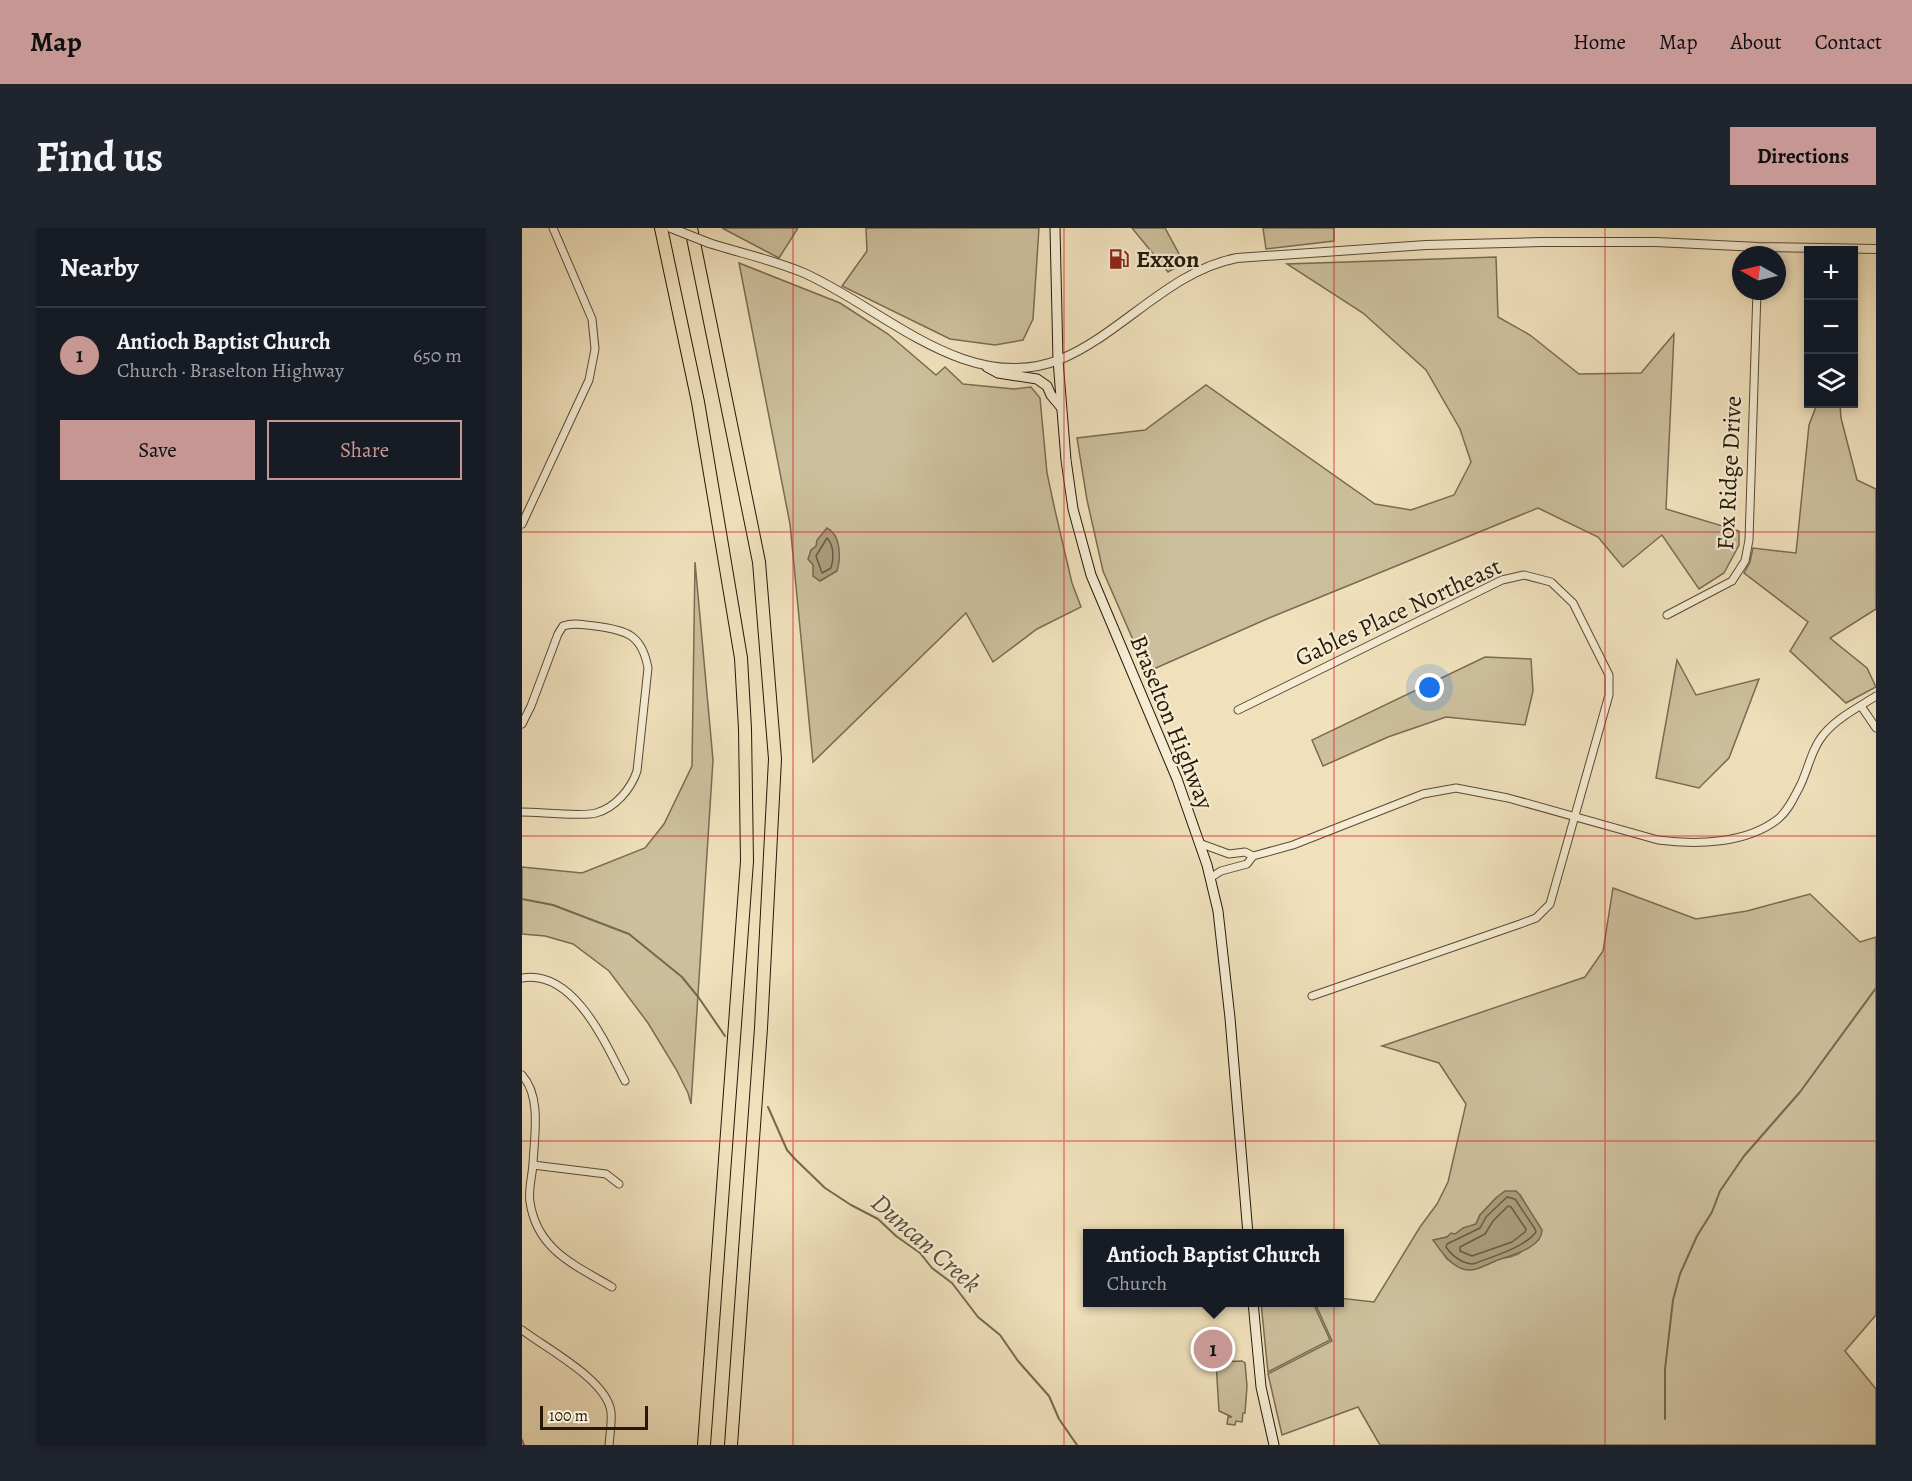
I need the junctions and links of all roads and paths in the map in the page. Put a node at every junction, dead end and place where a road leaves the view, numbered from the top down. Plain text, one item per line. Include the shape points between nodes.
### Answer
1 (553, 228) edge
2 (662, 228) edge
3 (671, 228) edge
4 (692, 228) edge
5 (1055, 228) edge
6 (1732, 249) edge
7 (1876, 249) edge
8 (1786, 251) edge
9 (1756, 300) edge
10 (1058, 360) junction
11 (987, 367) junction
12 (1061, 407) junction
13 (522, 524) edge
14 (1667, 615) dead end
15 (1876, 696) edge
16 (1861, 706) junction
17 (1238, 710) dead end
18 (522, 724) edge
19 (1876, 728) edge
20 (522, 812) edge
21 (1575, 818) junction
22 (1199, 843) junction
23 (1252, 856) junction
24 (1210, 878) junction
25 (522, 978) edge
26 (1312, 996) dead end
27 (522, 1075) edge
28 (625, 1081) dead end
29 (533, 1165) junction
30 (619, 1184) dead end
31 (1248, 1229) edge
32 (612, 1287) dead end
33 (1253, 1307) edge
34 (522, 1330) edge
35 (609, 1445) edge
36 (704, 1445) edge
37 (731, 1445) edge
38 (1274, 1445) edge

1 - 13 street via 592,319 595,349 589,380
2 - 36 highway via 698,402 741,658 745,729 747,861
3 - 11 street, bridge via 803,273 935,348
4 - 37 highway via 759,561 775,759 761,1028
5 - 10 main road, Braselton Highway
6 - 10 street via 1656,242 1426,245 1237,258 1186,277 1096,341
7 - 8 street
9 - 14 street, Fox Ridge Drive via 1749,540 1745,561 1732,580
10 - 11 street via 1031,368
10 - 12 main road, Braselton Highway
11 - 12 main road via 998,373 1037,379 1047,386
12 - 22 main road, Braselton Highway via 1073,508 1091,575 1177,779
15 - 16 street
16 - 19 street
16 - 21 street via 1822,735 1789,807 1762,828 1737,837 1682,843
17 - 21 street, Gables Place Northeast via 1502,580 1524,575 1551,582 1573,603 1610,675 1609,694
18 - 20 street via 563,626 571,623 616,629 637,640 645,652 648,668 633,783 608,808 595,814
21 - 23 street via 1508,798 1455,788 1424,794 1293,845
21 - 26 street, Gables Place Northeast via 1550,904 1536,918
22 - 23 street via 1228,854 1245,852
22 - 24 main road, Braselton Highway
23 - 24 street via 1247,864
24 - 31 main road, Braselton Highway via 1226,972
25 - 28 street via 550,981 565,990 597,1025
27 - 29 street via 535,1101
29 - 30 street via 606,1174
29 - 32 street via 530,1200 535,1222 547,1244 561,1257
33 - 38 main road via 1261,1387
34 - 35 street via 594,1381 605,1395 611,1411

